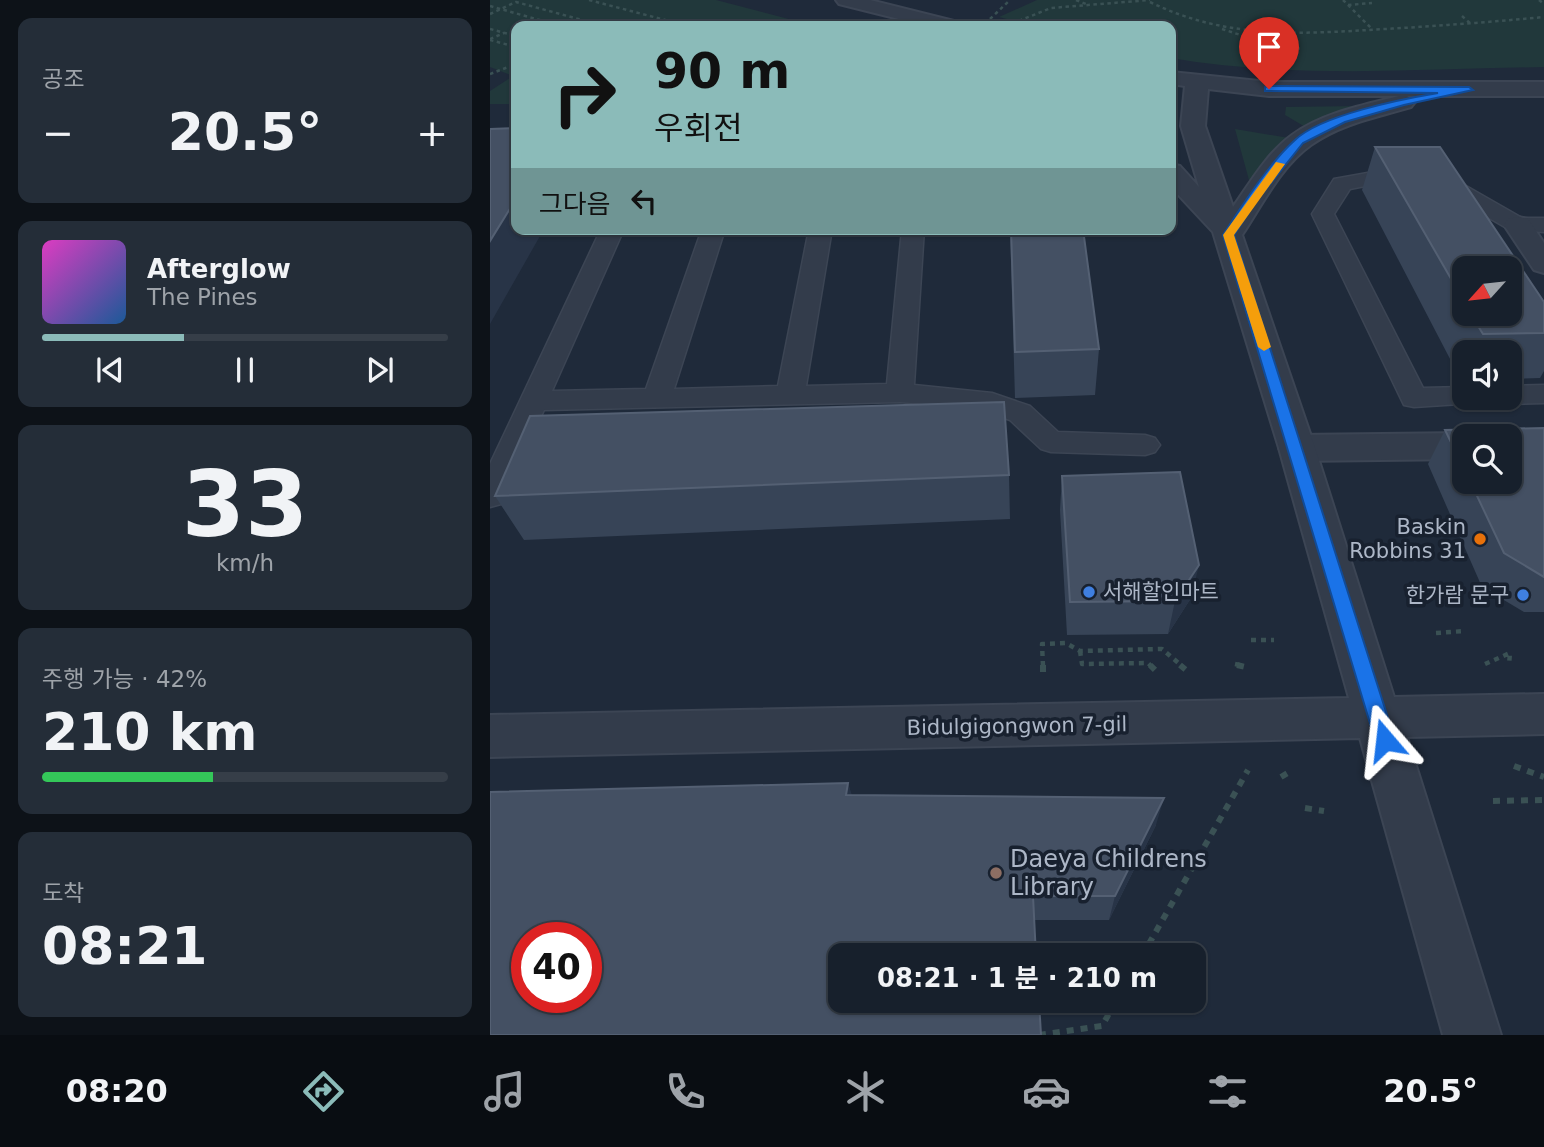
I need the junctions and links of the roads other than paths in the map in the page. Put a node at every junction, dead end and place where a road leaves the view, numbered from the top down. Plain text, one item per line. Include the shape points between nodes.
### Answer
1 (846, 0) edge
2 (931, 21) edge
3 (1176, 78) edge
4 (1197, 81) junction
5 (1544, 89) edge
6 (1469, 90) junction
7 (1176, 178) edge
8 (1531, 225) edge
9 (610, 235) edge
10 (712, 235) edge
11 (820, 235) edge
12 (913, 235) edge
13 (1228, 235) junction
14 (1544, 264) edge
15 (900, 393) junction
16 (1544, 394) edge
17 (790, 395) junction
18 (1522, 395) edge
19 (1452, 396) edge
20 (657, 399) junction
21 (533, 401) junction
22 (1145, 445) dead end
23 (1452, 446) edge
24 (1297, 448) junction
25 (490, 496) edge
26 (1544, 715) edge
27 (1379, 718) junction
28 (490, 736) edge
29 (1472, 1035) edge

1 - 2 street
3 - 4 street
4 - 6 street via 1269,89
4 - 13 street via 1193,126
5 - 6 street
6 - 13 street via 1342,120 1299,141
7 - 13 street
8 - 14 street
8 - 19 lane via 1437,179 1390,175 1342,184 1323,214 1413,398
9 - 21 lane
10 - 20 lane
11 - 17 lane
12 - 15 lane
13 - 24 street
15 - 17 lane
15 - 22 lane via 982,400 1020,413 1051,442
16 - 18 lane
17 - 20 lane
20 - 21 lane
21 - 25 lane
23 - 24 street
24 - 27 street
26 - 27 street, Bidulgigongwon 7-gil
27 - 28 street, Bidulgigongwon 7-gil
27 - 29 street

